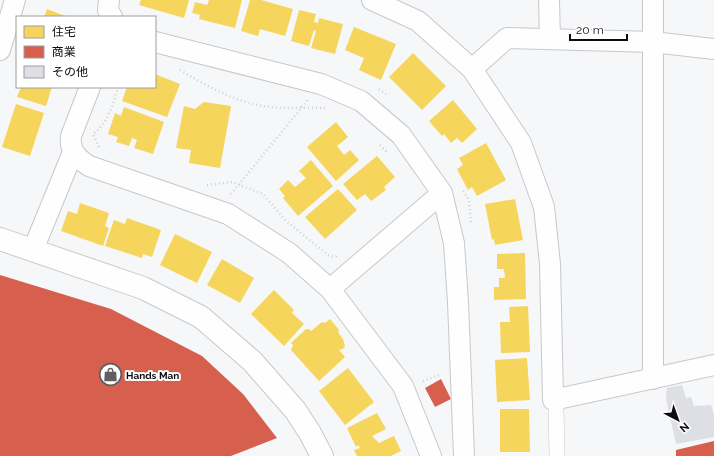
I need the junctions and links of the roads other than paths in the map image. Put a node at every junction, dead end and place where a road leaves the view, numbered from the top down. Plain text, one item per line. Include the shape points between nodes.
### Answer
1 (15, 0) edge
2 (109, 0) edge
3 (372, 0) edge
4 (549, 0) edge
5 (653, 0) edge
6 (111, 16) edge
7 (550, 39) junction
8 (156, 42) edge
9 (653, 42) junction
10 (714, 49) edge
11 (0, 50) edge
12 (472, 70) junction
13 (90, 88) edge
14 (73, 152) junction
15 (451, 190) junction
16 (0, 239) edge
17 (33, 250) junction
18 (330, 289) junction
19 (714, 365) edge
20 (653, 379) junction
21 (556, 409) dead end
22 (322, 456) edge
23 (431, 456) edge
24 (464, 456) edge
25 (557, 456) edge

1 - 11 street
2 - 6 street via 108,10
3 - 12 street via 418,21
4 - 7 street
5 - 9 street
7 - 9 street
7 - 12 street via 507,38
8 - 15 street via 318,84 361,101 401,135
9 - 10 street
9 - 20 street
12 - 20 street via 521,143 544,207 550,264 553,400
13 - 14 street via 71,136
14 - 17 street
14 - 18 street via 89,166 228,214 289,253
15 - 18 street
15 - 24 street
16 - 17 street
17 - 22 street via 143,288 201,317 252,361 295,410
18 - 23 street via 403,386
19 - 20 street
21 - 25 street

